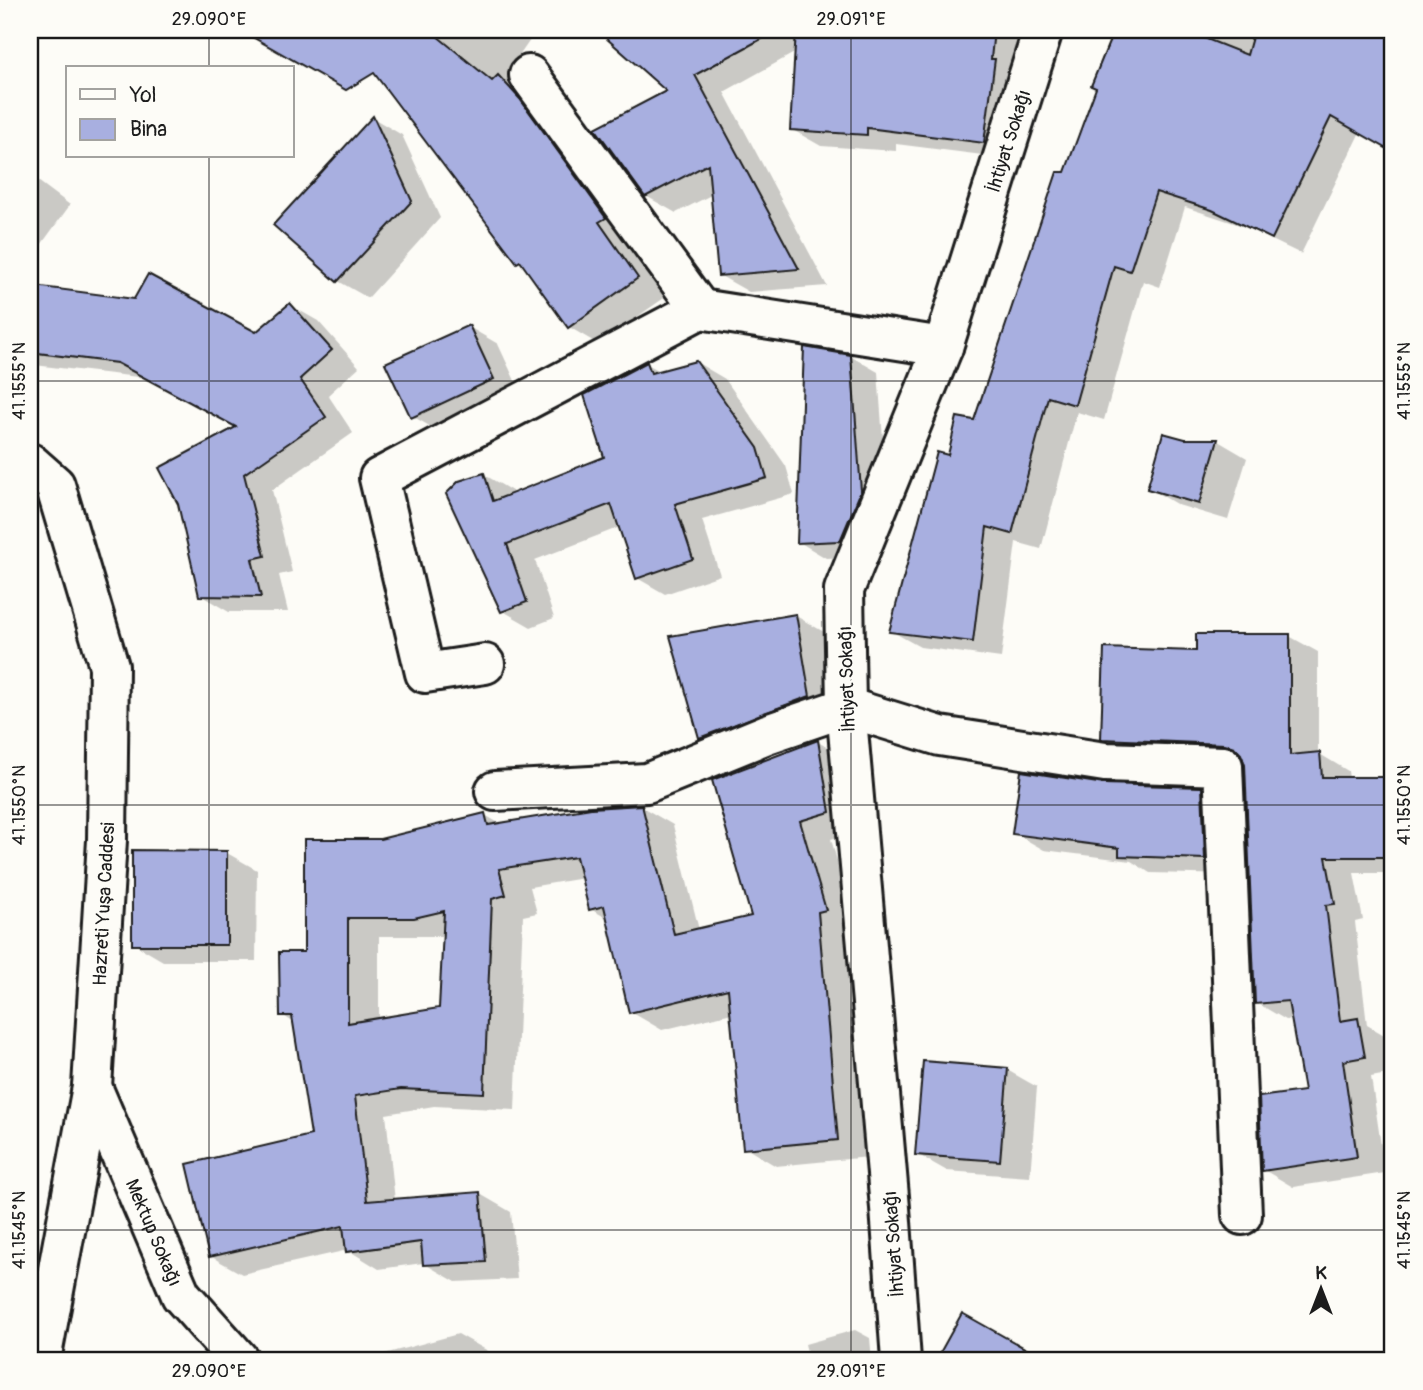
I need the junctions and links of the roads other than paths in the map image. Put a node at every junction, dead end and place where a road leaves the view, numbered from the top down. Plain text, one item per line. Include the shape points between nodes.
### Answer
1 (1043, 30) edge
2 (529, 75) dead end
3 (701, 309) junction
4 (943, 347) junction
5 (30, 463) edge
6 (485, 664) dead end
7 (845, 707) junction
8 (495, 791) dead end
9 (92, 1087) junction
10 (1242, 1215) dead end
11 (41, 1360) edge
12 (239, 1360) edge
13 (901, 1360) edge

1 - 4 street, İhtiyat Sokağı
2 - 3 street
3 - 4 street
3 - 6 street via 379,478 425,673
4 - 7 street, İhtiyat Sokağı via 844,590
5 - 9 street, Hazreti Yuşa Caddesi via 55,485 109,666 107,840
7 - 8 street via 646,783
7 - 10 street via 940,736 1091,760 1223,766
7 - 13 street, İhtiyat Sokağı
9 - 11 street, Hazreti Yuşa Caddesi
9 - 12 street, Mektup Sokağı via 181,1296

